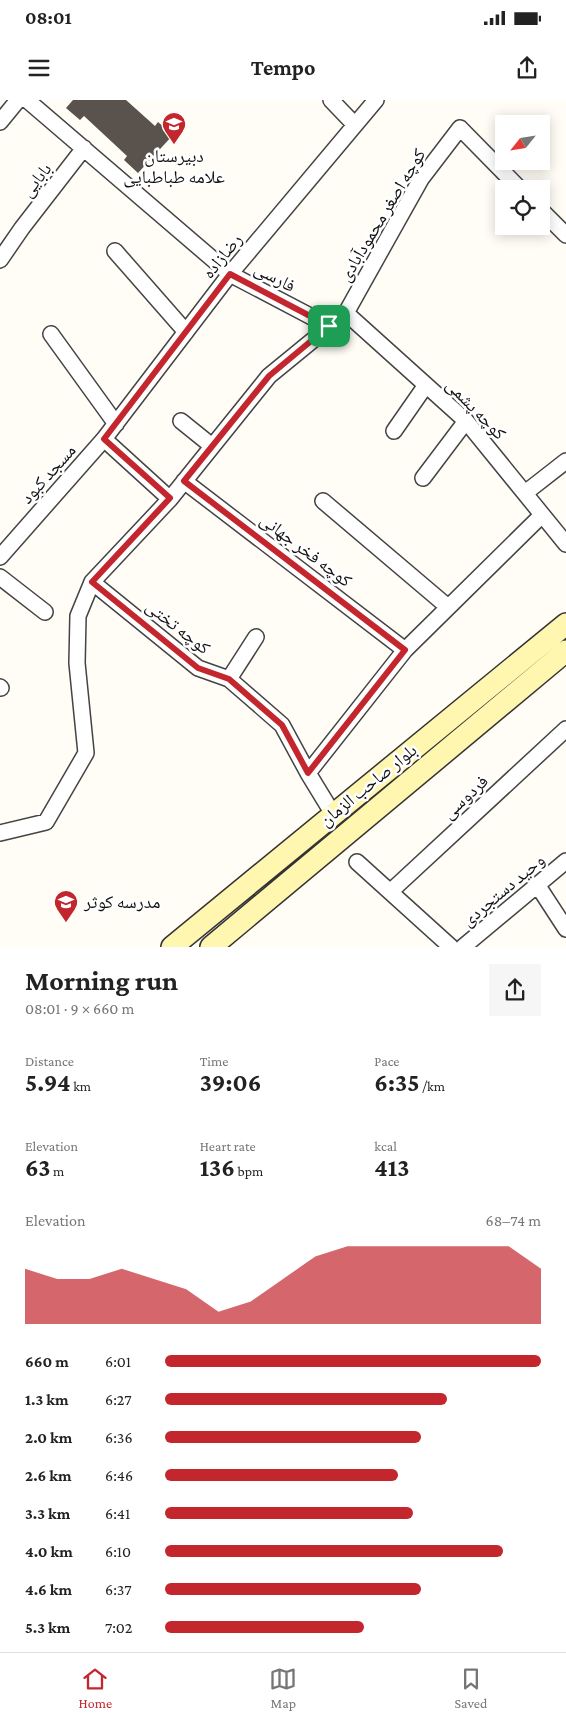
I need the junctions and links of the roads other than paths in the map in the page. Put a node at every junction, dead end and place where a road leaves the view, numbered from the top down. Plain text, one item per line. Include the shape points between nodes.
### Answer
1 (18, 100) edge
2 (27, 100) edge
3 (331, 100) edge
4 (376, 100) edge
5 (0, 122) edge
6 (354, 124) junction
7 (84, 148) junction
8 (511, 180) edge
9 (550, 219) edge
10 (566, 235) edge
11 (115, 251) dead end
12 (0, 260) edge
13 (230, 274) junction
14 (346, 312) junction
15 (329, 326) junction
16 (186, 332) junction
17 (51, 334) dead end
18 (426, 385) junction
19 (181, 421) dead end
20 (466, 421) junction
21 (116, 424) junction
22 (394, 431) dead end
23 (104, 439) junction
24 (212, 446) junction
25 (566, 461) edge
26 (423, 478) dead end
27 (184, 481) junction
28 (525, 493) junction
29 (170, 498) junction
30 (323, 502) dead end
31 (542, 515) junction
32 (566, 544) edge
33 (0, 557) edge
34 (0, 577) edge
35 (92, 582) junction
36 (448, 607) junction
37 (45, 612) dead end
38 (566, 624) edge
39 (256, 637) dead end
40 (405, 650) junction
41 (566, 651) edge
42 (229, 679) junction
43 (566, 729) edge
44 (308, 773) junction
45 (333, 814) junction
46 (0, 832) edge
47 (566, 861) edge
48 (357, 862) dead end
49 (538, 886) junction
50 (390, 892) junction
51 (566, 929) edge
52 (172, 947) edge
53 (211, 947) edge
54 (451, 947) edge
55 (463, 947) edge

1 - 5 street
2 - 7 street, فارسی
3 - 6 street
4 - 6 street, رضازاده
6 - 13 street, رضازاده
7 - 12 street, بابایی
7 - 13 street, فارسی
8 - 14 street, کوچه اصغر محمودآبادی via 460,128 421,179
9 - 10 street
11 - 16 street
13 - 15 street, فارسی
13 - 16 street, رضازاده
14 - 15 street, کوچه اصغر محمودآبادی
14 - 18 street, کوچه پشمی
15 - 24 street, کوچه اصغر محمودآبادی via 269,376
16 - 21 street, رضازاده
17 - 21 street
18 - 20 street, کوچه پشمی
18 - 22 street
19 - 24 street
20 - 26 street
20 - 28 street, کوچه پشمی
21 - 23 street, رضازاده
23 - 29 street
23 - 33 street, مسجد کبود
24 - 27 street, کوچه اصغر محمودآبادی
25 - 28 street
27 - 29 street, کوچه اصغر محمودآبادی
27 - 40 street, کوچه فخر جهانی
28 - 31 street, کوچه پشمی
29 - 35 street, کوچه اصغر محمودآبادی
30 - 36 street
31 - 32 street, کوچه پشمی
31 - 36 street
34 - 37 street
35 - 42 street, کوچه تختی via 198,668
35 - 46 street, کوچه اصغر محمودآبادی via 78,616 77,664 86,753 46,822
36 - 40 street
38 - 45 main road, بلوار صاحب الزمان
39 - 42 street
40 - 44 street
41 - 53 main road, بلوار صاحب الزمان
42 - 44 street, کوچه تختی via 282,725
43 - 50 street, فردوسی
44 - 45 street, کوچه تختی
45 - 52 main road, بلوار صاحب الزمان
47 - 49 street, وحید دستجردی
48 - 50 street
49 - 51 street
49 - 55 street, وحید دستجردی
50 - 54 street

